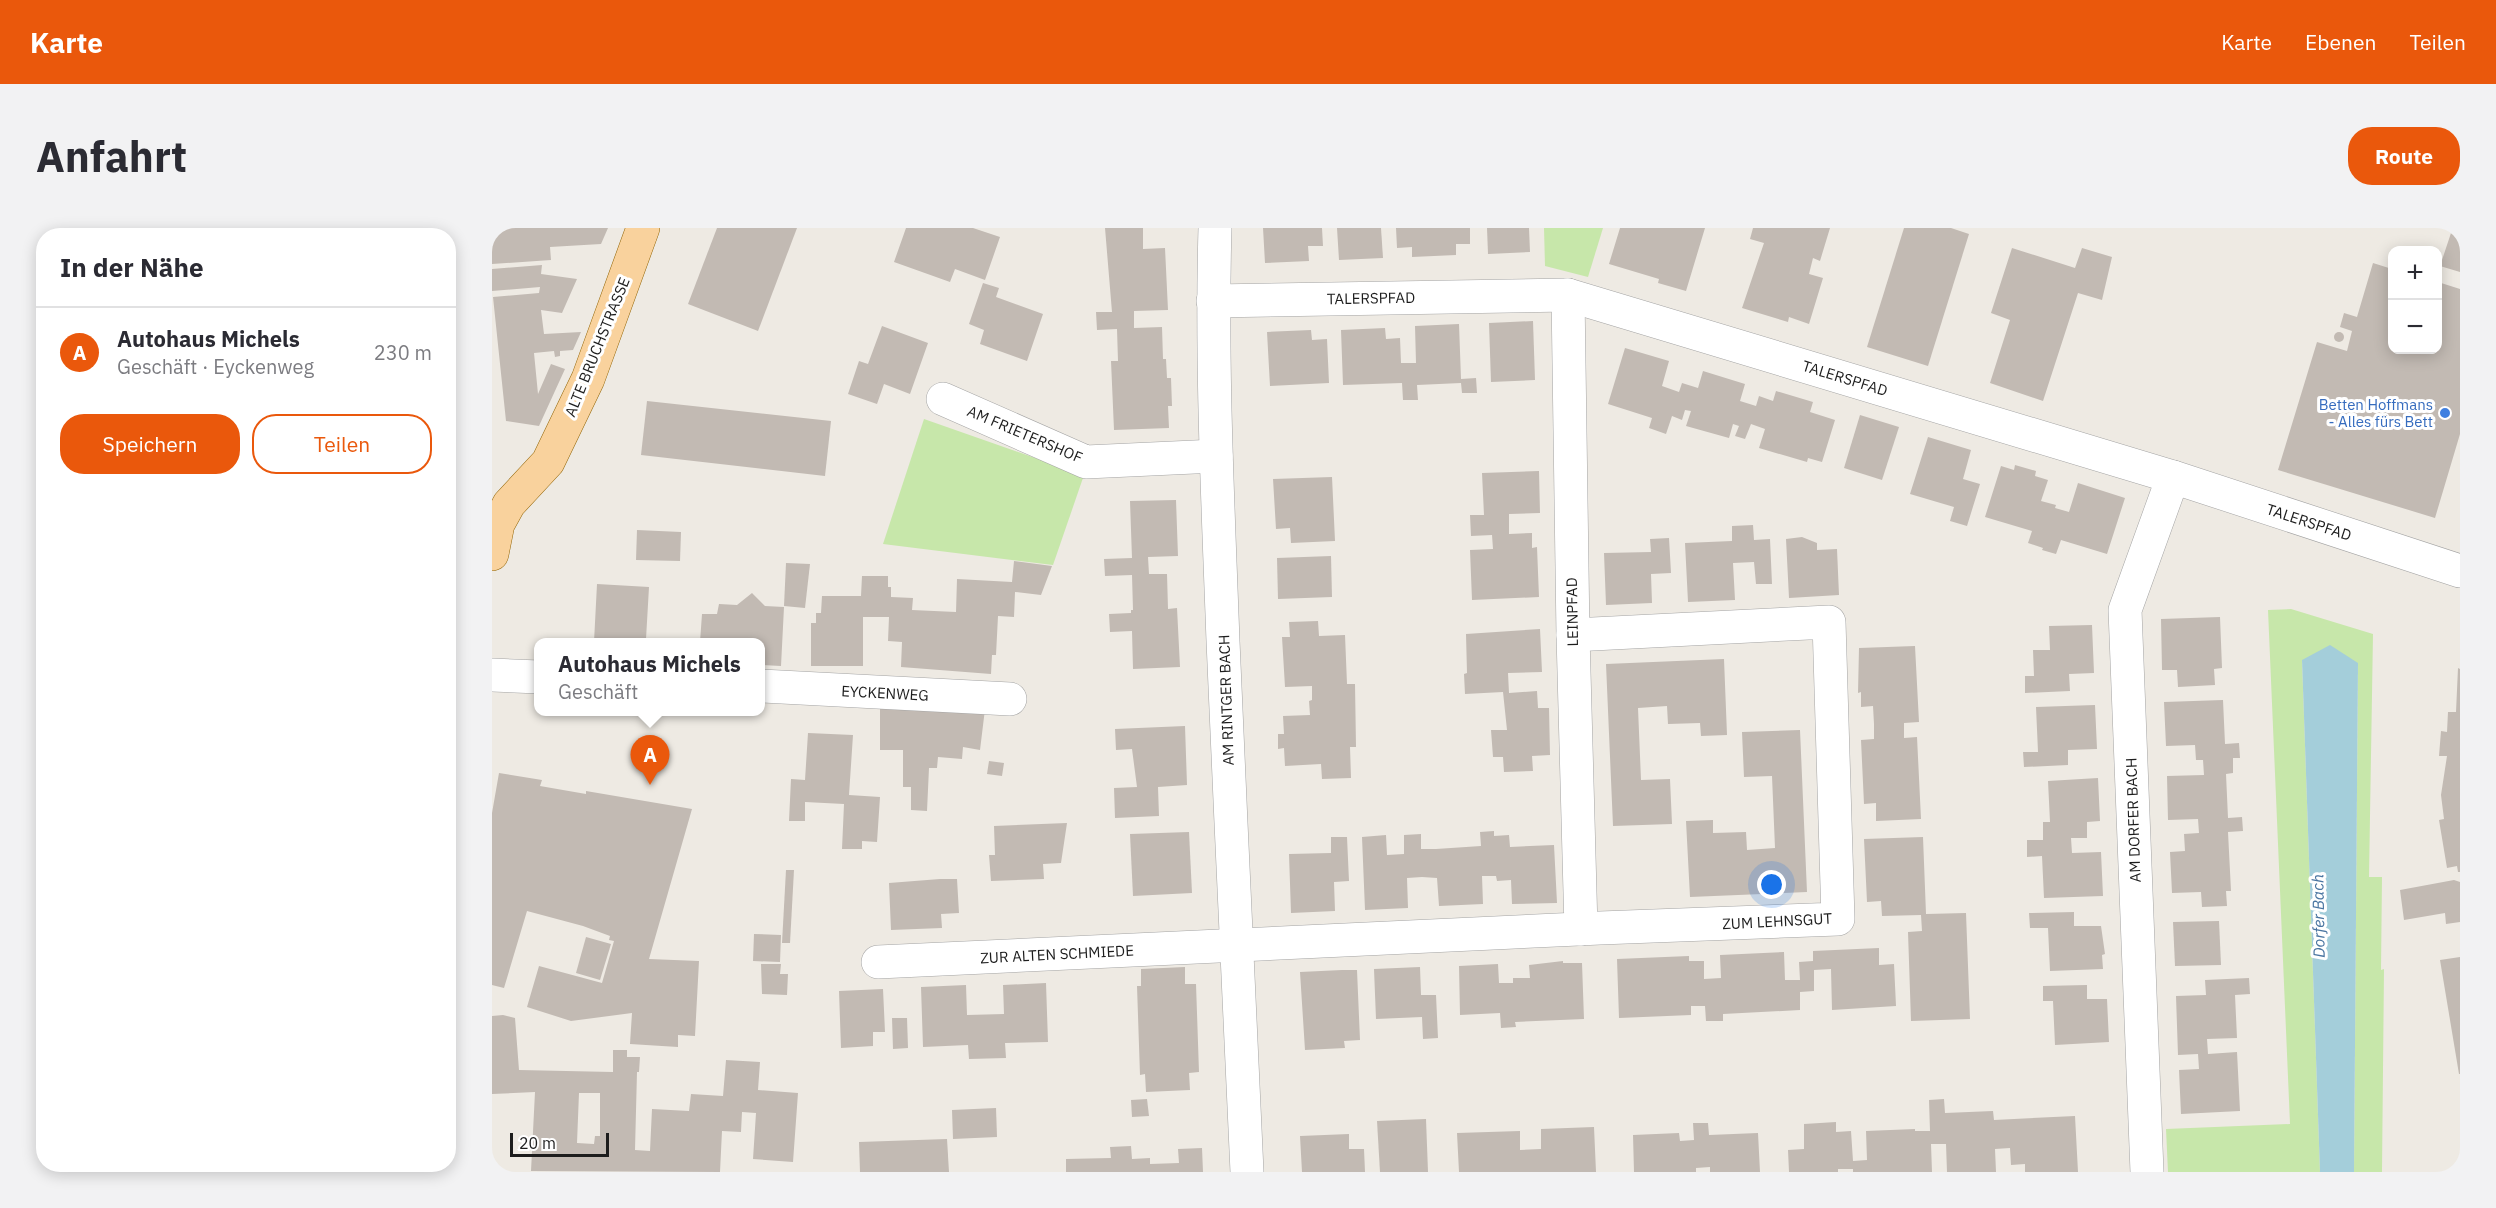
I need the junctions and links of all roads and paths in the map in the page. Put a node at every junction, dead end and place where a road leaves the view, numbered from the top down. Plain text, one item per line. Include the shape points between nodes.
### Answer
1 (643, 228) edge
2 (1215, 228) edge
3 (1568, 295) junction
4 (1213, 301) junction
5 (943, 399) dead end
6 (1216, 456) junction
7 (2173, 477) junction
8 (492, 554) edge
9 (2460, 571) edge
10 (1572, 635) junction
11 (492, 675) edge
12 (534, 676) edge
13 (765, 686) edge
14 (1010, 699) dead end
15 (1581, 929) junction
16 (1235, 946) junction
17 (878, 962) dead end
18 (1247, 1172) edge
19 (2147, 1172) edge

1 - 8 main road, ALTE BRUCHSTRASSE via 588,379 548,462 509,504 498,524
2 - 4 street, AM RINTGER BACH
3 - 4 street, TALERSPFAD
3 - 7 street, TALERSPFAD
3 - 10 street, LEINPFAD
4 - 6 street, AM RINTGER BACH
5 - 6 street, AM FRIETERSHOF via 1086,462
6 - 16 street, AM RINTGER BACH
7 - 9 street, TALERSPFAD
7 - 19 street, AM DORFER BACH via 2125,610
10 - 15 street, LEINPFAD
10 - 15 street, ZUM LEHNSGUT via 1829,622 1838,907 1838,919
11 - 12 street
13 - 14 street, EYCKENWEG
15 - 16 street, ZUM LEHNSGUT
16 - 17 street, ZUR ALTEN SCHMIEDE
16 - 18 street, AM RINTGER BACH

